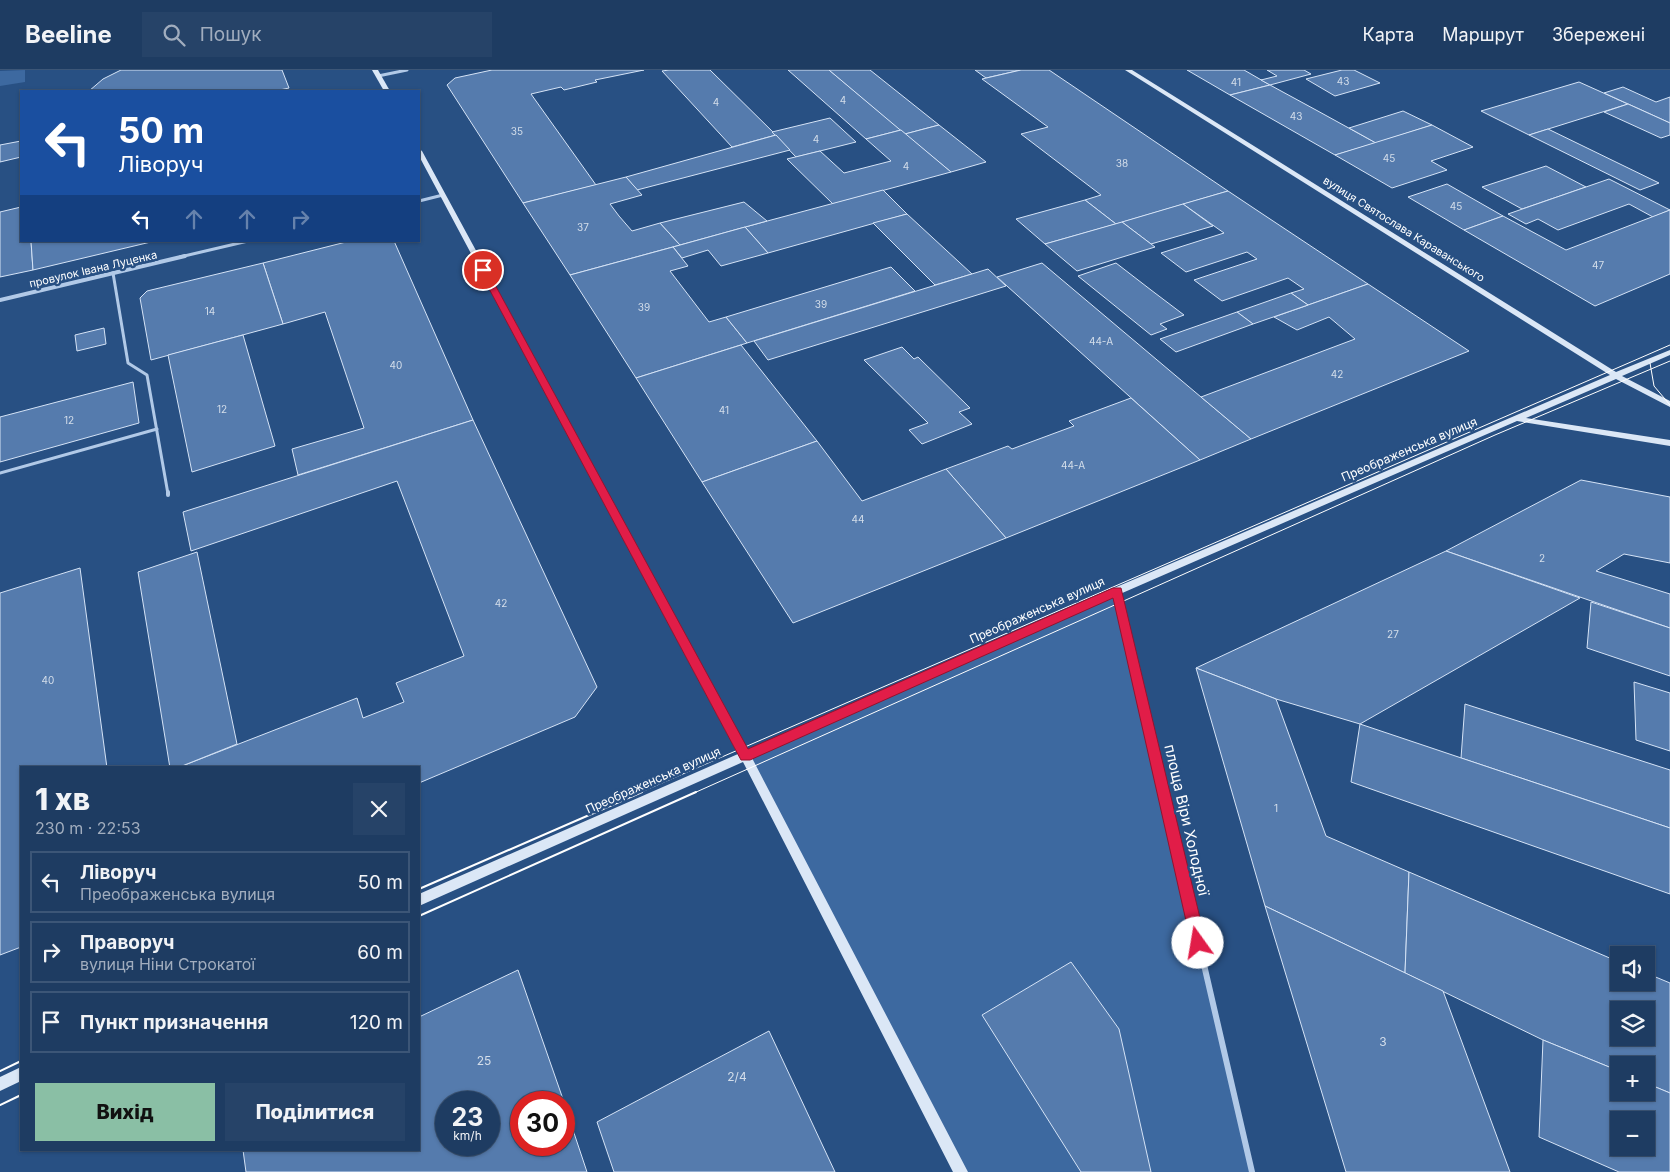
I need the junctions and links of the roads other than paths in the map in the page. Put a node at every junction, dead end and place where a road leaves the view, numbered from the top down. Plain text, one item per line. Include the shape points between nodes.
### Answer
1 (408, 70) edge
2 (1128, 70) edge
3 (376, 73) edge
4 (386, 90) edge
5 (420, 153) edge
6 (442, 195) junction
7 (420, 201) edge
8 (244, 242) edge
9 (113, 273) junction
10 (0, 300) edge
11 (1670, 352) edge
12 (1615, 375) junction
13 (1670, 404) edge
14 (1517, 419) junction
15 (157, 429) junction
16 (1670, 443) edge
17 (0, 473) edge
18 (168, 495) dead end
19 (1117, 591) junction
20 (745, 756) junction
21 (420, 900) edge
22 (20, 1074) edge
23 (0, 1084) edge
24 (962, 1172) edge
25 (1252, 1172) edge

1 - 3 street
2 - 12 main road, вулиця Святослава Караванського
3 - 4 main road
5 - 6 main road
6 - 7 street
6 - 20 main road
8 - 9 street, провулок Івана Луценка
9 - 10 street, провулок Івана Луценка
9 - 15 lane via 128,363 147,375
11 - 12 main road, Преображенська вулиця
12 - 13 main road, вулиця Святослава Караванського
12 - 14 main road, Преображенська вулиця
14 - 16 main road
14 - 19 main road, Преображенська вулиця
15 - 17 lane
15 - 18 lane
19 - 20 main road, Преображенська вулиця
19 - 25 street, площа Віри Холодної
20 - 21 main road, Преображенська вулиця
20 - 24 main road
22 - 23 main road

